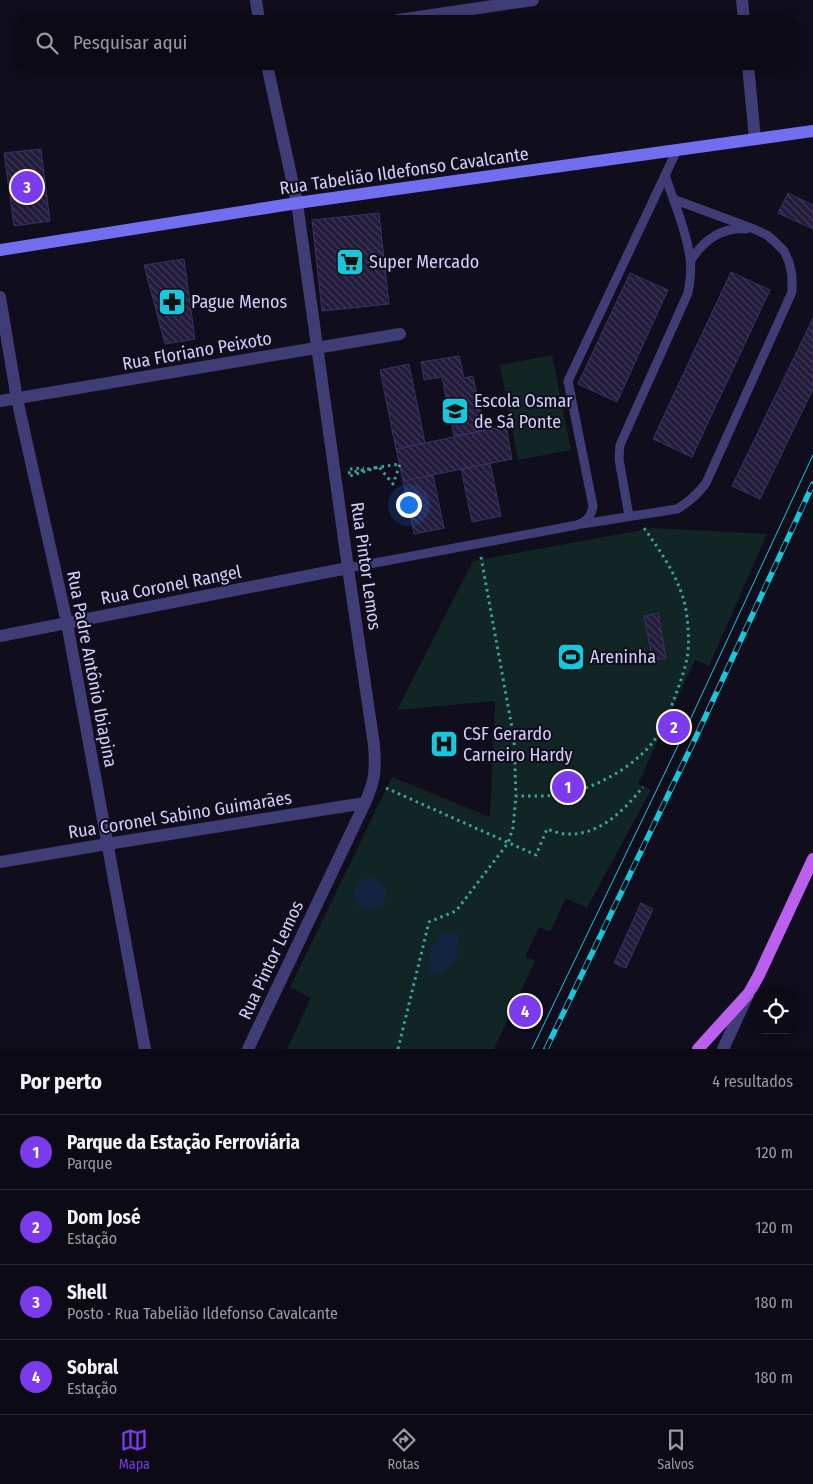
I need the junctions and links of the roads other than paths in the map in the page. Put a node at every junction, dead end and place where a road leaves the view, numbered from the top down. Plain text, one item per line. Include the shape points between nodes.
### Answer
1 (256, 0) edge
2 (533, 0) edge
3 (742, 0) edge
4 (258, 15) edge
5 (432, 15) edge
6 (744, 15) edge
7 (268, 70) edge
8 (748, 70) edge
9 (813, 131) edge
10 (755, 139) junction
11 (677, 150) junction
12 (665, 175) junction
13 (673, 199) junction
14 (297, 203) junction
15 (754, 229) junction
16 (0, 250) edge
17 (691, 260) junction
18 (0, 297) edge
19 (400, 334) dead end
20 (318, 348) junction
21 (17, 398) junction
22 (0, 401) edge
23 (632, 516) junction
24 (577, 525) junction
25 (348, 568) junction
26 (67, 623) junction
27 (0, 636) edge
28 (365, 803) junction
29 (107, 844) junction
30 (813, 859) edge
31 (0, 862) edge
32 (749, 993) junction
33 (145, 1049) edge
34 (248, 1049) edge
35 (698, 1049) edge
36 (723, 1049) edge

1 - 4 street
2 - 5 street
3 - 6 street
7 - 14 street, Rua Pintor Lemos
8 - 10 street
9 - 10 main road, Rua Tabelião Ildefonso Cavalcante
10 - 11 main road, Rua Tabelião Ildefonso Cavalcante
11 - 12 lane
11 - 14 main road, Rua Tabelião Ildefonso Cavalcante
12 - 13 lane
12 - 24 lane via 568,381 593,506 586,522
13 - 15 lane
13 - 17 lane
14 - 16 main road, Rua Tabelião Ildefonso Cavalcante
14 - 20 street, Rua Pintor Lemos
15 - 17 lane via 739,228 712,237
15 - 23 lane via 767,235 784,251 792,276 792,292 706,483 688,503 677,509
17 - 23 lane via 688,293 620,445 619,459
18 - 21 street, Rua Padre Antônio Ibiapina
19 - 20 street, Rua Floriano Peixoto
20 - 21 street, Rua Floriano Peixoto
20 - 25 street, Rua Pintor Lemos
21 - 22 street, Rua Floriano Peixoto
21 - 26 street, Rua Padre Antônio Ibiapina
23 - 24 lane
24 - 25 lane
25 - 26 street, Rua Coronel Rangel
25 - 28 street, Rua Pintor Lemos via 376,764 374,782
26 - 27 street, Rua Coronel Rangel
26 - 29 street, Rua Padre Antônio Ibiapina
28 - 29 street, Rua Coronel Sabino Guimarães
28 - 34 street, Rua Pintor Lemos
29 - 31 street, Rua Coronel Sabino Guimarães
29 - 33 street, Rua Padre Antônio Ibiapina
30 - 32 main road
32 - 35 main road
32 - 36 street

